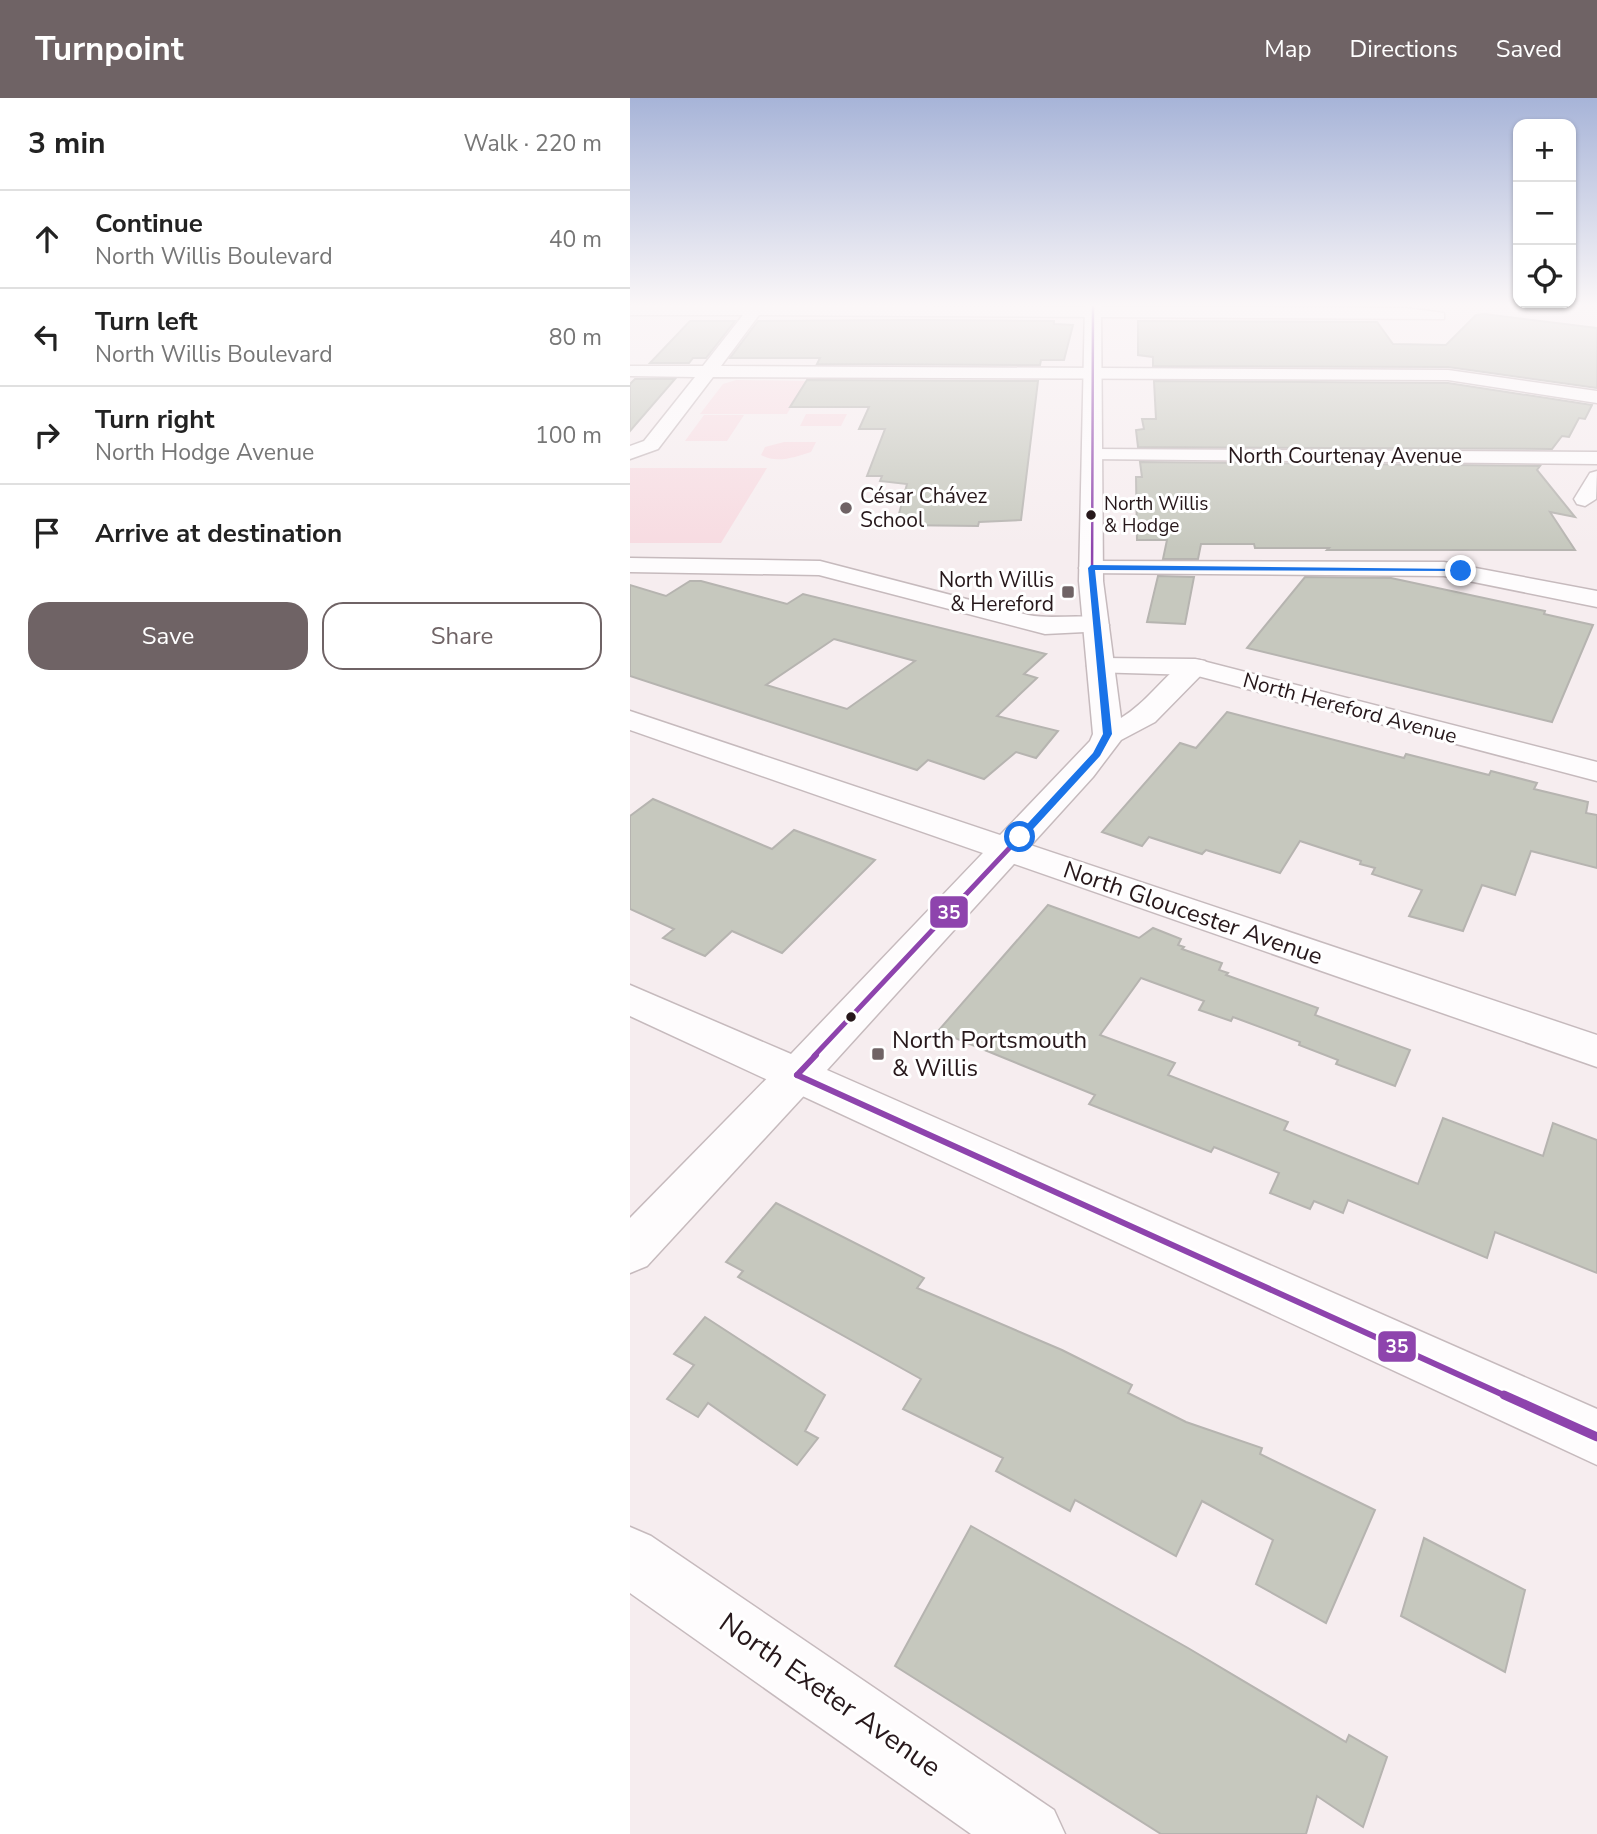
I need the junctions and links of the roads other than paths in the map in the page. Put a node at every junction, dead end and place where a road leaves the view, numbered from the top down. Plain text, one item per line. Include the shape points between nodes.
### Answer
1 (695, 386) edge
2 (1093, 386) edge
3 (1527, 386) edge
4 (1597, 397) edge
5 (633, 452) edge
6 (1093, 455) junction
7 (1597, 458) edge
8 (1597, 477) edge
9 (1585, 499) dead end
10 (630, 565) edge
11 (1091, 568) junction
12 (1597, 600) edge
13 (1096, 625) junction
14 (1101, 666) junction
15 (1195, 667) junction
16 (630, 720) edge
17 (1108, 734) junction
18 (1597, 772) edge
19 (1008, 850) junction
20 (630, 999) edge
21 (1597, 1051) edge
22 (797, 1075) junction
23 (630, 1251) edge
24 (1597, 1437) edge
25 (630, 1557) edge
26 (1030, 1834) edge

1 - 5 street via 651,445
2 - 6 street
3 - 4 street
6 - 7 street, North Courtenay Avenue
6 - 11 street
8 - 9 street
10 - 13 street via 799,566 1035,624
11 - 12 street via 1444,569
11 - 13 street
13 - 14 street
14 - 15 street, North Hereford Avenue
14 - 17 street
15 - 17 street via 1141,720
15 - 18 street, North Hereford Avenue
16 - 19 street, North Gloucester Avenue
17 - 19 street via 1096,754
19 - 21 street, North Gloucester Avenue
19 - 22 street
20 - 22 street
22 - 23 street
22 - 24 street
25 - 26 street, North Exeter Avenue

